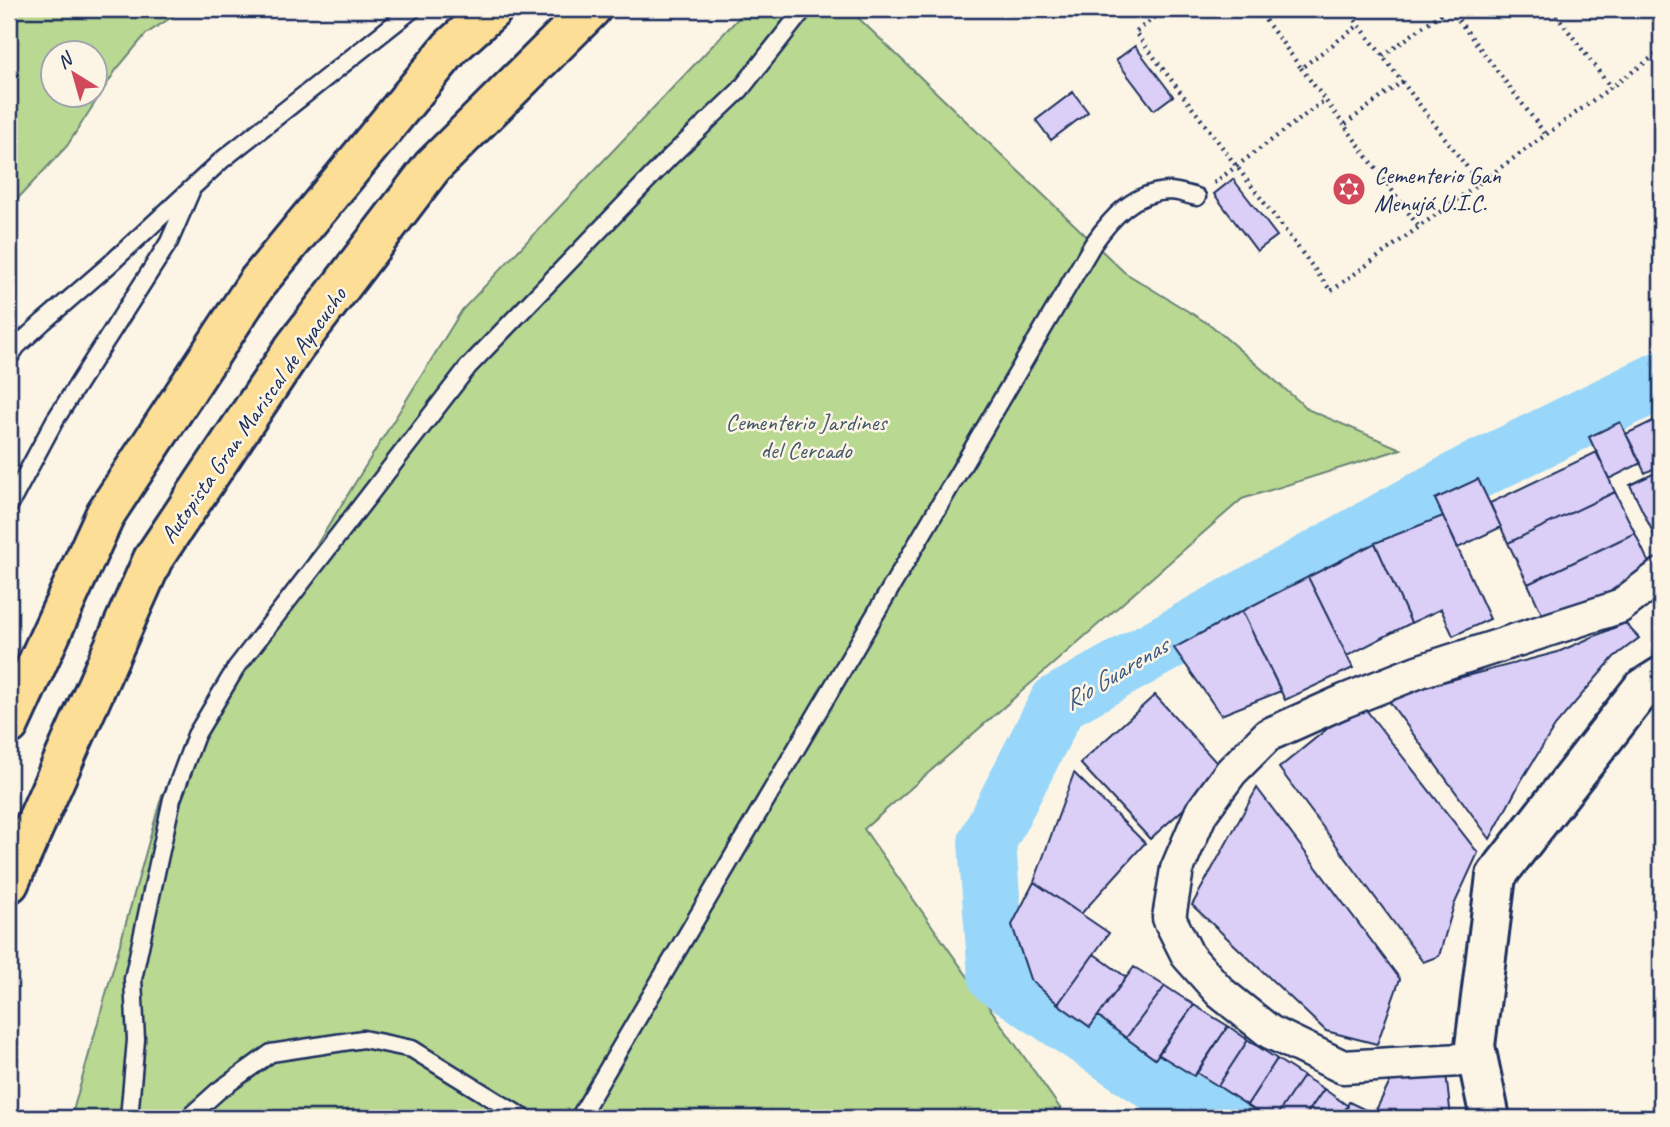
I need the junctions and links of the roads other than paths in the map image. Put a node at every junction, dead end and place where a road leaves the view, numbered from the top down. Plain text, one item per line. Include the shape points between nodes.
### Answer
1 (412, 9) edge
2 (493, 9) edge
3 (591, 9) edge
4 (804, 9) edge
5 (193, 186) junction
6 (1197, 197) road end
7 (11, 351) edge
8 (9, 506) edge
9 (1661, 575) edge
10 (1661, 677) edge
11 (9, 725) edge
12 (9, 883) edge
13 (1477, 1059) junction
14 (130, 1118) edge
15 (188, 1118) edge
16 (524, 1118) edge
17 (579, 1118) edge
18 (1490, 1118) edge

1 - 5 lane
2 - 11 highway via 451,47 257,283 106,513
3 - 12 highway, Autopista Gran Mariscal de Ayacucho via 432,167 294,348 153,559
4 - 14 lane via 740,90 468,367 236,668 196,735 172,799 133,979 136,1041
5 - 7 lane
5 - 8 lane via 169,242 55,420
6 - 17 lane via 1171,191 1147,195 1124,207 1093,244
9 - 13 street via 1619,607 1420,671 1268,735 1231,772 1201,813 1177,869 1169,918 1188,956 1221,993 1270,1032 1343,1067
10 - 13 main road via 1642,689 1496,876
13 - 18 main road
15 - 16 lane via 271,1053 363,1039 412,1049

